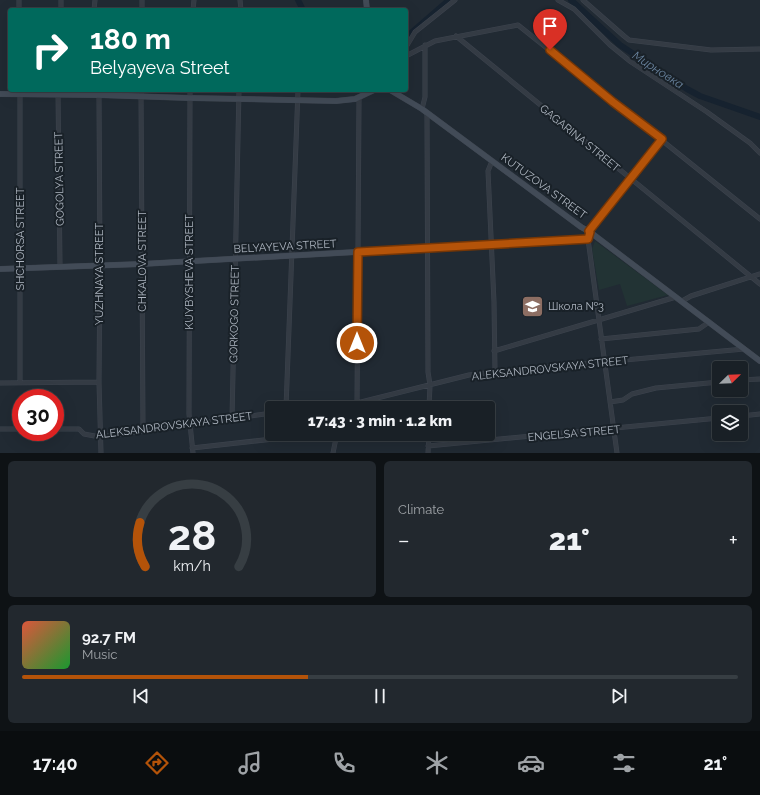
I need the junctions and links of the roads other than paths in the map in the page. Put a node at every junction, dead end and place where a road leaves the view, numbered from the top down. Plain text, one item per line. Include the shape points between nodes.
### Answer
1 (456, 0) edge
2 (558, 0) edge
3 (583, 0) edge
4 (456, 36) junction
5 (408, 44) edge
6 (425, 45) junction
7 (760, 49) edge
8 (408, 55) edge
9 (141, 92) edge
10 (190, 92) edge
11 (239, 92) edge
12 (298, 92) edge
13 (370, 92) edge
14 (393, 92) edge
15 (19, 93) edge
16 (58, 93) edge
17 (95, 93) edge
18 (0, 94) edge
19 (141, 96) junction
20 (189, 98) junction
21 (359, 98) junction
22 (239, 99) junction
23 (298, 100) junction
24 (424, 111) junction
25 (662, 139) junction
26 (760, 153) edge
27 (492, 161) junction
28 (630, 179) junction
29 (760, 219) edge
30 (590, 231) junction
31 (588, 239) junction
32 (491, 245) junction
33 (427, 248) junction
34 (358, 252) junction
35 (292, 256) junction
36 (236, 258) junction
37 (190, 261) junction
38 (142, 264) junction
39 (100, 265) junction
40 (60, 267) junction
41 (0, 269) edge
42 (20, 269) junction
43 (760, 274) edge
44 (752, 277) junction
45 (760, 284) edge
46 (677, 297) junction
47 (682, 301) junction
48 (598, 320) junction
49 (709, 322) junction
50 (601, 339) junction
51 (745, 349) junction
52 (494, 351) junction
53 (760, 361) edge
54 (604, 362) junction
55 (495, 372) junction
56 (760, 379) edge
57 (748, 380) edge
58 (99, 382) junction
59 (0, 383) edge
60 (20, 383) junction
61 (712, 383) edge
62 (430, 385) junction
63 (286, 401) edge
64 (357, 401) edge
65 (374, 401) edge
66 (429, 401) edge
67 (610, 402) junction
68 (265, 414) edge
69 (760, 414) edge
70 (748, 415) edge
71 (232, 419) junction
72 (712, 419) edge
73 (189, 425) junction
74 (0, 429) edge
75 (12, 429) edge
76 (64, 429) edge
77 (614, 429) junction
78 (143, 431) junction
79 (100, 437) junction
80 (265, 441) edge
81 (335, 441) edge
82 (428, 441) edge
83 (428, 446) junction
84 (193, 451) edge
85 (101, 453) edge
86 (333, 453) edge
87 (428, 453) edge
88 (617, 453) edge

1 - 5 street via 415,32
2 - 26 street via 574,9 630,62 707,112
3 - 7 street via 630,40 711,50
4 - 6 street
4 - 25 street via 518,25
4 - 28 street, GAGARINA STREET
6 - 8 street
6 - 24 street
9 - 19 street, CHKALOVA STREET
10 - 20 street, KUYBYSHEVA STREET
11 - 22 street, GORKOGO STREET
12 - 23 street
13 - 21 main road
14 - 24 main road, KUTUZOVA STREET
15 - 16 main road
15 - 18 main road
15 - 42 street, SHCHORSA STREET
16 - 17 main road
16 - 40 street, GOGOLYA STREET
17 - 19 main road
17 - 39 street, YUZHNAYA STREET
19 - 20 main road
19 - 38 street, CHKALOVA STREET
20 - 22 main road
20 - 37 street, KUYBYSHEVA STREET
21 - 23 main road via 336,101
21 - 34 street
22 - 23 main road
22 - 36 street, GORKOGO STREET
23 - 35 street
24 - 27 main road, KUTUZOVA STREET
24 - 33 street
25 - 28 street
25 - 29 street
27 - 30 main road, KUTUZOVA STREET
27 - 32 street via 488,171
28 - 30 street
28 - 44 street, GAGARINA STREET
30 - 31 main road
30 - 46 main road, KUTUZOVA STREET
31 - 32 main road, BELYAYEVA STREET
31 - 48 street
32 - 33 main road, BELYAYEVA STREET
32 - 52 street
33 - 34 main road, BELYAYEVA STREET
33 - 62 street
34 - 35 main road, BELYAYEVA STREET
34 - 64 street
35 - 36 main road, BELYAYEVA STREET
35 - 63 street
36 - 37 main road, BELYAYEVA STREET
36 - 71 street, GORKOGO STREET
37 - 38 main road, BELYAYEVA STREET
37 - 73 street, KUYBYSHEVA STREET
38 - 39 main road, BELYAYEVA STREET
38 - 78 street, CHKALOVA STREET
39 - 40 main road, BELYAYEVA STREET
39 - 58 street, YUZHNAYA STREET
40 - 42 main road, BELYAYEVA STREET
41 - 42 main road, BELYAYEVA STREET
42 - 60 street, SHCHORSA STREET
43 - 44 street
44 - 45 street, GAGARINA STREET
44 - 47 street
46 - 47 main road, KUTUZOVA STREET
46 - 48 street
47 - 49 main road, KUTUZOVA STREET
48 - 50 street
48 - 52 street
49 - 50 street via 699,329
49 - 51 main road, KUTUZOVA STREET
50 - 54 street
51 - 53 main road, KUTUZOVA STREET
51 - 54 street, ALEKSANDROVSKAYA STREET
52 - 55 street
54 - 55 street, ALEKSANDROVSKAYA STREET
54 - 67 street
55 - 62 street, ALEKSANDROVSKAYA STREET
56 - 57 street
58 - 60 street
58 - 79 street, YUZHNAYA STREET
59 - 60 street
61 - 67 street via 656,388
62 - 65 street, ALEKSANDROVSKAYA STREET
62 - 66 street
67 - 77 street
68 - 71 street, ALEKSANDROVSKAYA STREET
69 - 70 street
71 - 73 street, ALEKSANDROVSKAYA STREET
72 - 77 street, ENGELSA STREET
73 - 78 street, ALEKSANDROVSKAYA STREET
73 - 84 street, KUYBYSHEVA STREET
74 - 75 street
76 - 79 street, ALEKSANDROVSKAYA STREET via 79,429 84,434
77 - 83 street, ENGELSA STREET
77 - 88 street
78 - 79 street, ALEKSANDROVSKAYA STREET
79 - 85 street, YUZHNAYA STREET
80 - 84 street
81 - 86 street
82 - 83 street
83 - 87 street

